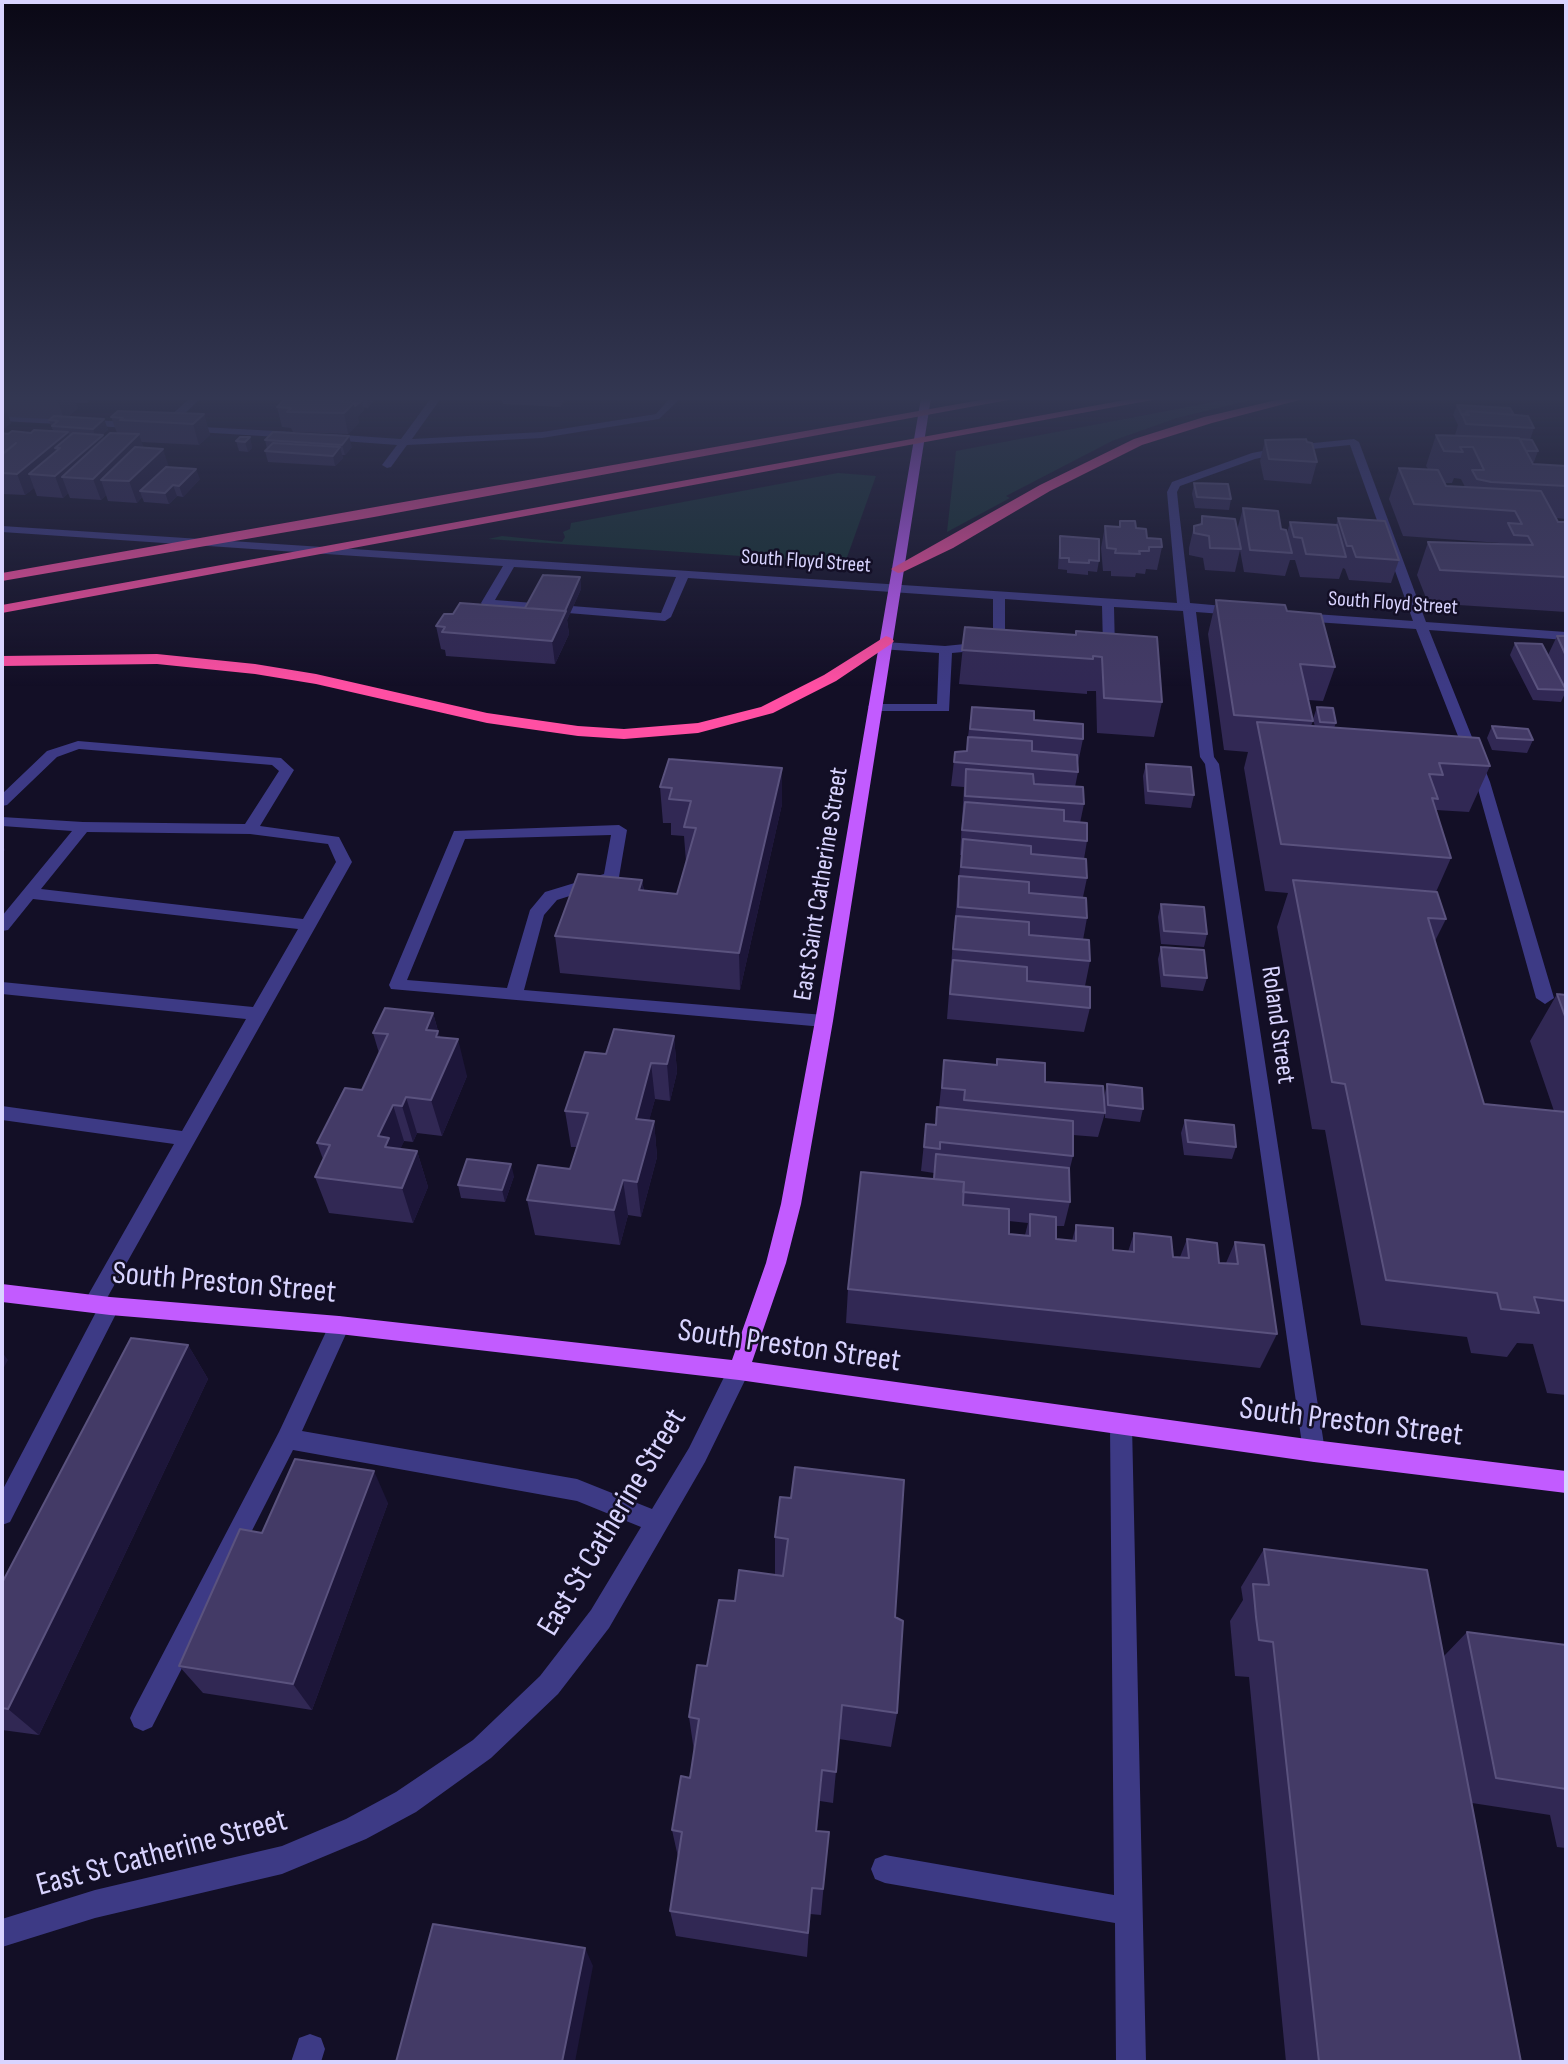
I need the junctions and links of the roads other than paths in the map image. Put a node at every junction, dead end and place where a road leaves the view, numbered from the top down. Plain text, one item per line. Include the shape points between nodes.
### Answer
1 (477, 494) edge
2 (632, 494) edge
3 (910, 494) edge
4 (1034, 494) edge
5 (1172, 494) edge
6 (1373, 494) edge
7 (2, 529) edge
8 (510, 563) junction
9 (898, 569) junction
10 (684, 573) junction
11 (2, 577) edge
12 (895, 587) junction
13 (999, 594) junction
14 (1108, 601) junction
15 (1186, 607) junction
16 (2, 609) edge
17 (1244, 612) edge
18 (1285, 615) edge
19 (1422, 626) junction
20 (1566, 636) edge
21 (885, 644) junction
22 (999, 644) junction
23 (1027, 646) edge
24 (944, 650) junction
25 (1095, 650) edge
26 (2, 661) edge
27 (876, 707) junction
28 (2, 802) edge
29 (2, 821) edge
30 (83, 827) junction
31 (250, 829) junction
32 (29, 893) junction
33 (308, 925) junction
34 (2, 926) edge
35 (2, 988) edge
36 (514, 995) junction
37 (1545, 998) dead end
38 (258, 1014) junction
39 (824, 1021) junction
40 (2, 1113) edge
41 (187, 1139) junction
42 (2, 1293) edge
43 (102, 1305) junction
44 (339, 1325) junction
45 (739, 1370) junction
46 (1121, 1425) junction
47 (287, 1439) junction
48 (1314, 1451) junction
49 (1566, 1482) edge
50 (2, 1514) edge
51 (659, 1523) junction
52 (143, 1718) dead end
53 (885, 1869) dead end
54 (1130, 1912) junction
55 (2, 1933) edge
56 (1130, 2062) edge

1 - 11 highway
2 - 16 highway
3 - 9 main road, East Saint Catherine Street
4 - 9 highway
5 - 15 street, Roland Street
6 - 19 street, Roland Street
7 - 8 street, South Floyd Street
8 - 10 street, South Floyd Street
8 - 10 street via 487,603 665,617
9 - 12 main road, East Saint Catherine Street
10 - 12 street, South Floyd Street
12 - 13 street, South Floyd Street
12 - 21 main road, East Saint Catherine Street
13 - 14 street, South Floyd Street
13 - 22 street
14 - 15 street, South Floyd Street
14 - 25 street via 1109,651
15 - 17 street, South Floyd Street
15 - 48 street, Roland Street
18 - 19 street, South Floyd Street
19 - 20 street, South Floyd Street
19 - 37 street via 1483,782
21 - 24 street
21 - 26 highway via 767,710 698,728 624,734 487,718 255,669 157,659
21 - 27 main road, East Saint Catherine Street
22 - 23 street
22 - 24 street
24 - 27 street via 944,708
27 - 39 main road, East Saint Catherine Street
28 - 31 street via 52,754 78,745 276,761 286,770
29 - 30 street
30 - 31 street
30 - 32 street
31 - 33 street via 334,840 344,862
32 - 33 street
32 - 34 street
33 - 38 street
35 - 38 street
36 - 36 street via 397,985 459,834 619,830 611,877 551,896 536,914
36 - 39 street
38 - 41 street
39 - 45 main road, East Saint Catherine Street via 788,1216 766,1297
40 - 41 street
41 - 43 street
42 - 43 main road, South Preston Street
43 - 44 main road, South Preston Street
43 - 50 street
44 - 45 main road, South Preston Street
44 - 47 street
45 - 46 main road, South Preston Street
45 - 51 street, East St Catherine Street
46 - 48 main road, South Preston Street
46 - 54 street
47 - 51 street via 577,1490
47 - 52 street
48 - 49 main road, South Preston Street
51 - 55 street, East St Catherine Street via 600,1619 549,1685 482,1749 406,1802 282,1860 71,1910
53 - 54 street
54 - 56 street

